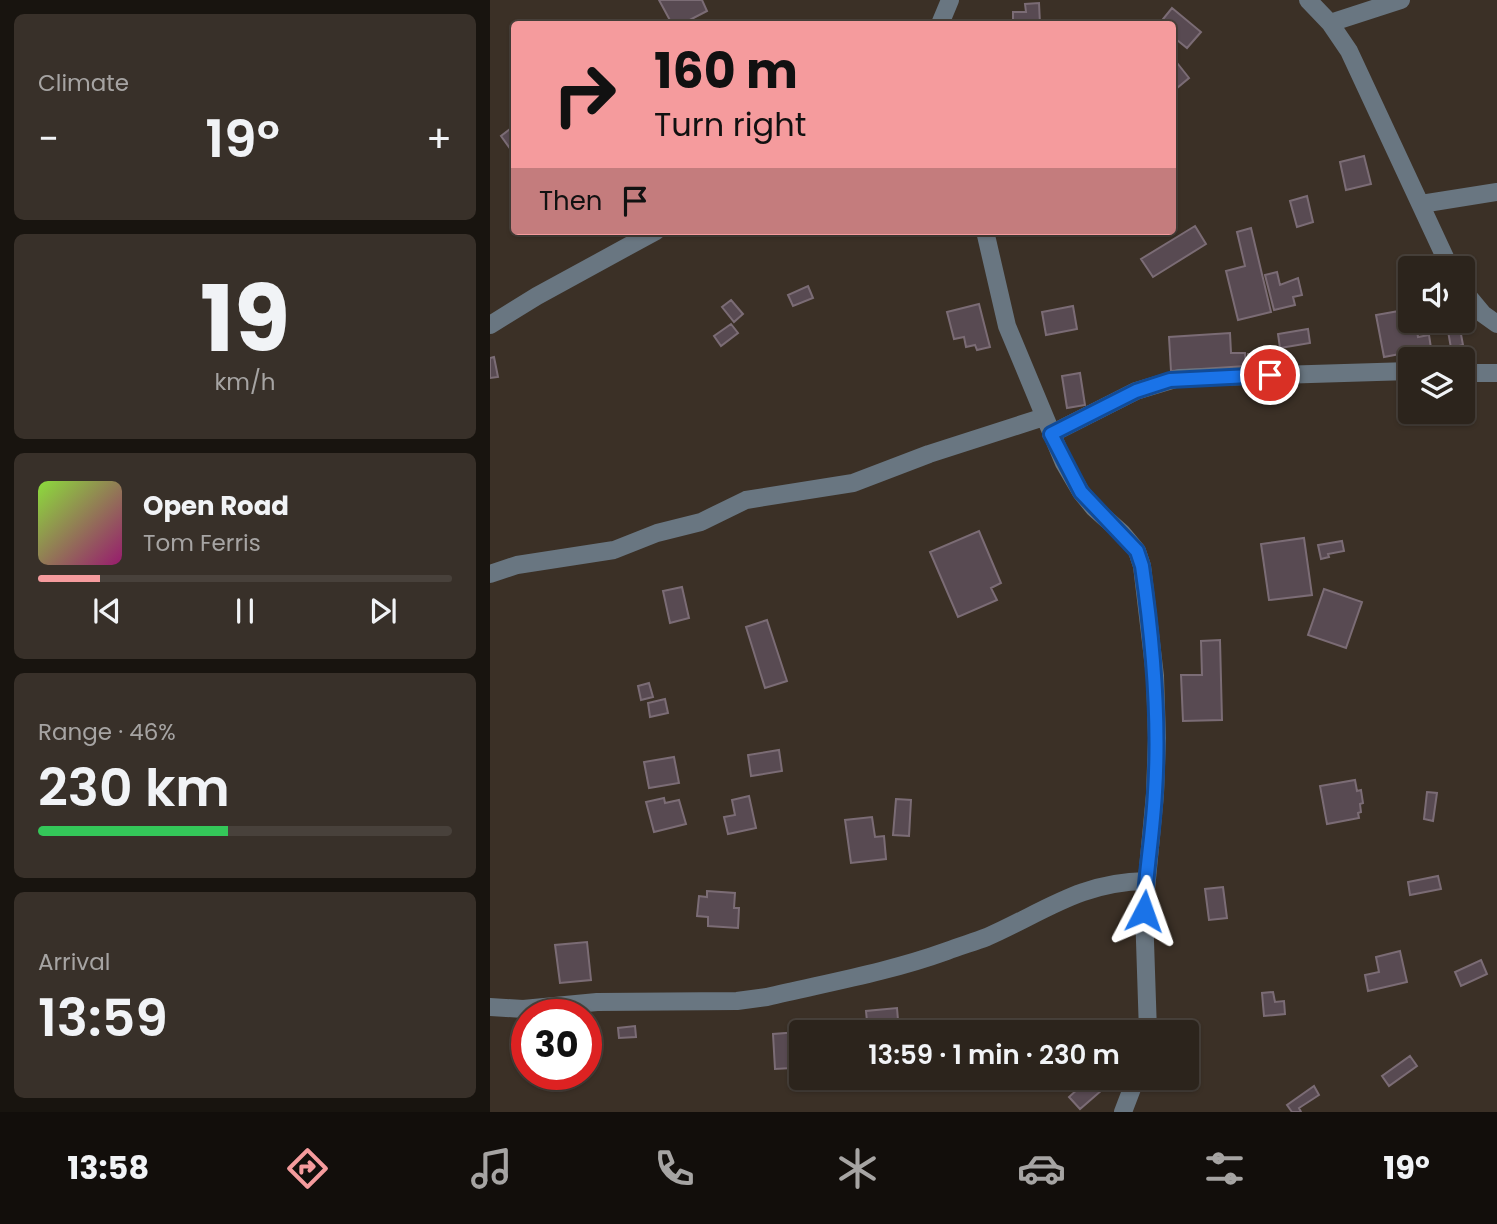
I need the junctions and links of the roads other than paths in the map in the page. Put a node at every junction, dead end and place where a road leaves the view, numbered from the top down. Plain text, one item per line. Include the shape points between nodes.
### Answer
1 (950, 0) edge
2 (1308, 0) edge
3 (1401, 0) edge
4 (941, 21) edge
5 (1330, 23) junction
6 (1497, 192) edge
7 (1421, 204) junction
8 (649, 235) edge
9 (986, 235) edge
10 (1445, 256) edge
11 (1475, 305) edge
12 (1497, 324) edge
13 (490, 325) edge
14 (1398, 371) edge
15 (1475, 373) edge
16 (1497, 373) edge
17 (1044, 417) junction
18 (1051, 434) junction
19 (490, 574) edge
20 (1146, 881) junction
21 (490, 1007) edge
22 (1147, 1020) edge
23 (1131, 1090) edge
24 (1123, 1112) edge

1 - 4 street
2 - 5 street
3 - 5 street
5 - 7 street via 1349,51
6 - 7 street
7 - 10 street
8 - 13 street
9 - 17 street via 1007,326
11 - 12 street
14 - 18 street via 1180,378 1136,391
15 - 16 street
17 - 18 street
17 - 19 street via 853,483 746,500 701,522 614,550 517,565
18 - 20 street via 1081,492 1137,551 1142,566 1157,738
20 - 21 street via 1082,891 943,953 767,997
20 - 22 street
23 - 24 street

